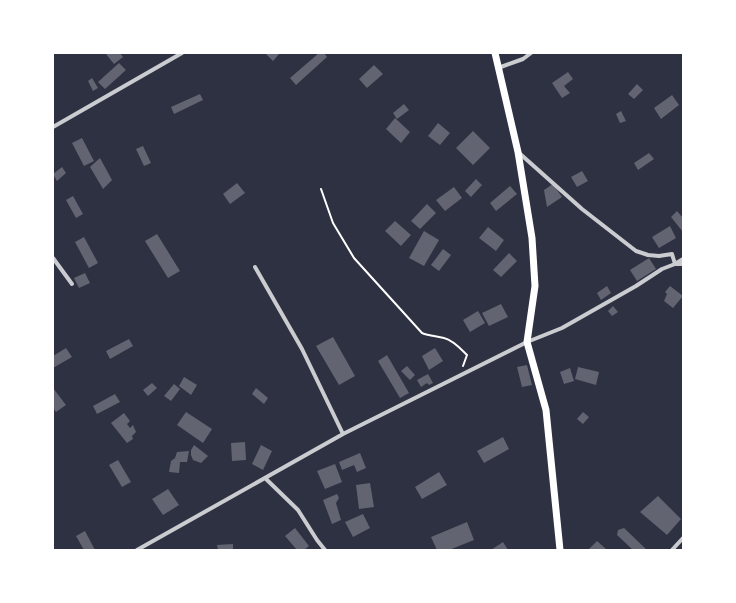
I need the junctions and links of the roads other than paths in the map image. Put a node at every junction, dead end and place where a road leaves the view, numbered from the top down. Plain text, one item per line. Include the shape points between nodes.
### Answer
1 (182, 53) edge
2 (495, 53) edge
3 (531, 53) edge
4 (498, 68) junction
5 (53, 127) edge
6 (518, 152) junction
7 (53, 258) edge
8 (683, 259) edge
9 (676, 264) junction
10 (683, 264) edge
11 (255, 267) dead end
12 (72, 284) dead end
13 (527, 342) junction
14 (343, 434) junction
15 (265, 478) junction
16 (683, 538) edge
17 (137, 550) edge
18 (325, 550) edge
19 (560, 550) edge
20 (672, 550) edge

1 - 5 street
2 - 4 main road
3 - 4 street via 523,59
4 - 6 main road
6 - 9 street via 582,209 636,251 659,256 672,254
6 - 13 main road via 532,238 535,286
7 - 12 street
8 - 9 street
9 - 10 street
9 - 13 street via 662,269 562,328
11 - 14 street via 302,349
13 - 14 street
13 - 19 main road via 546,410
14 - 15 street
15 - 17 street
15 - 18 street via 298,510
16 - 20 street

